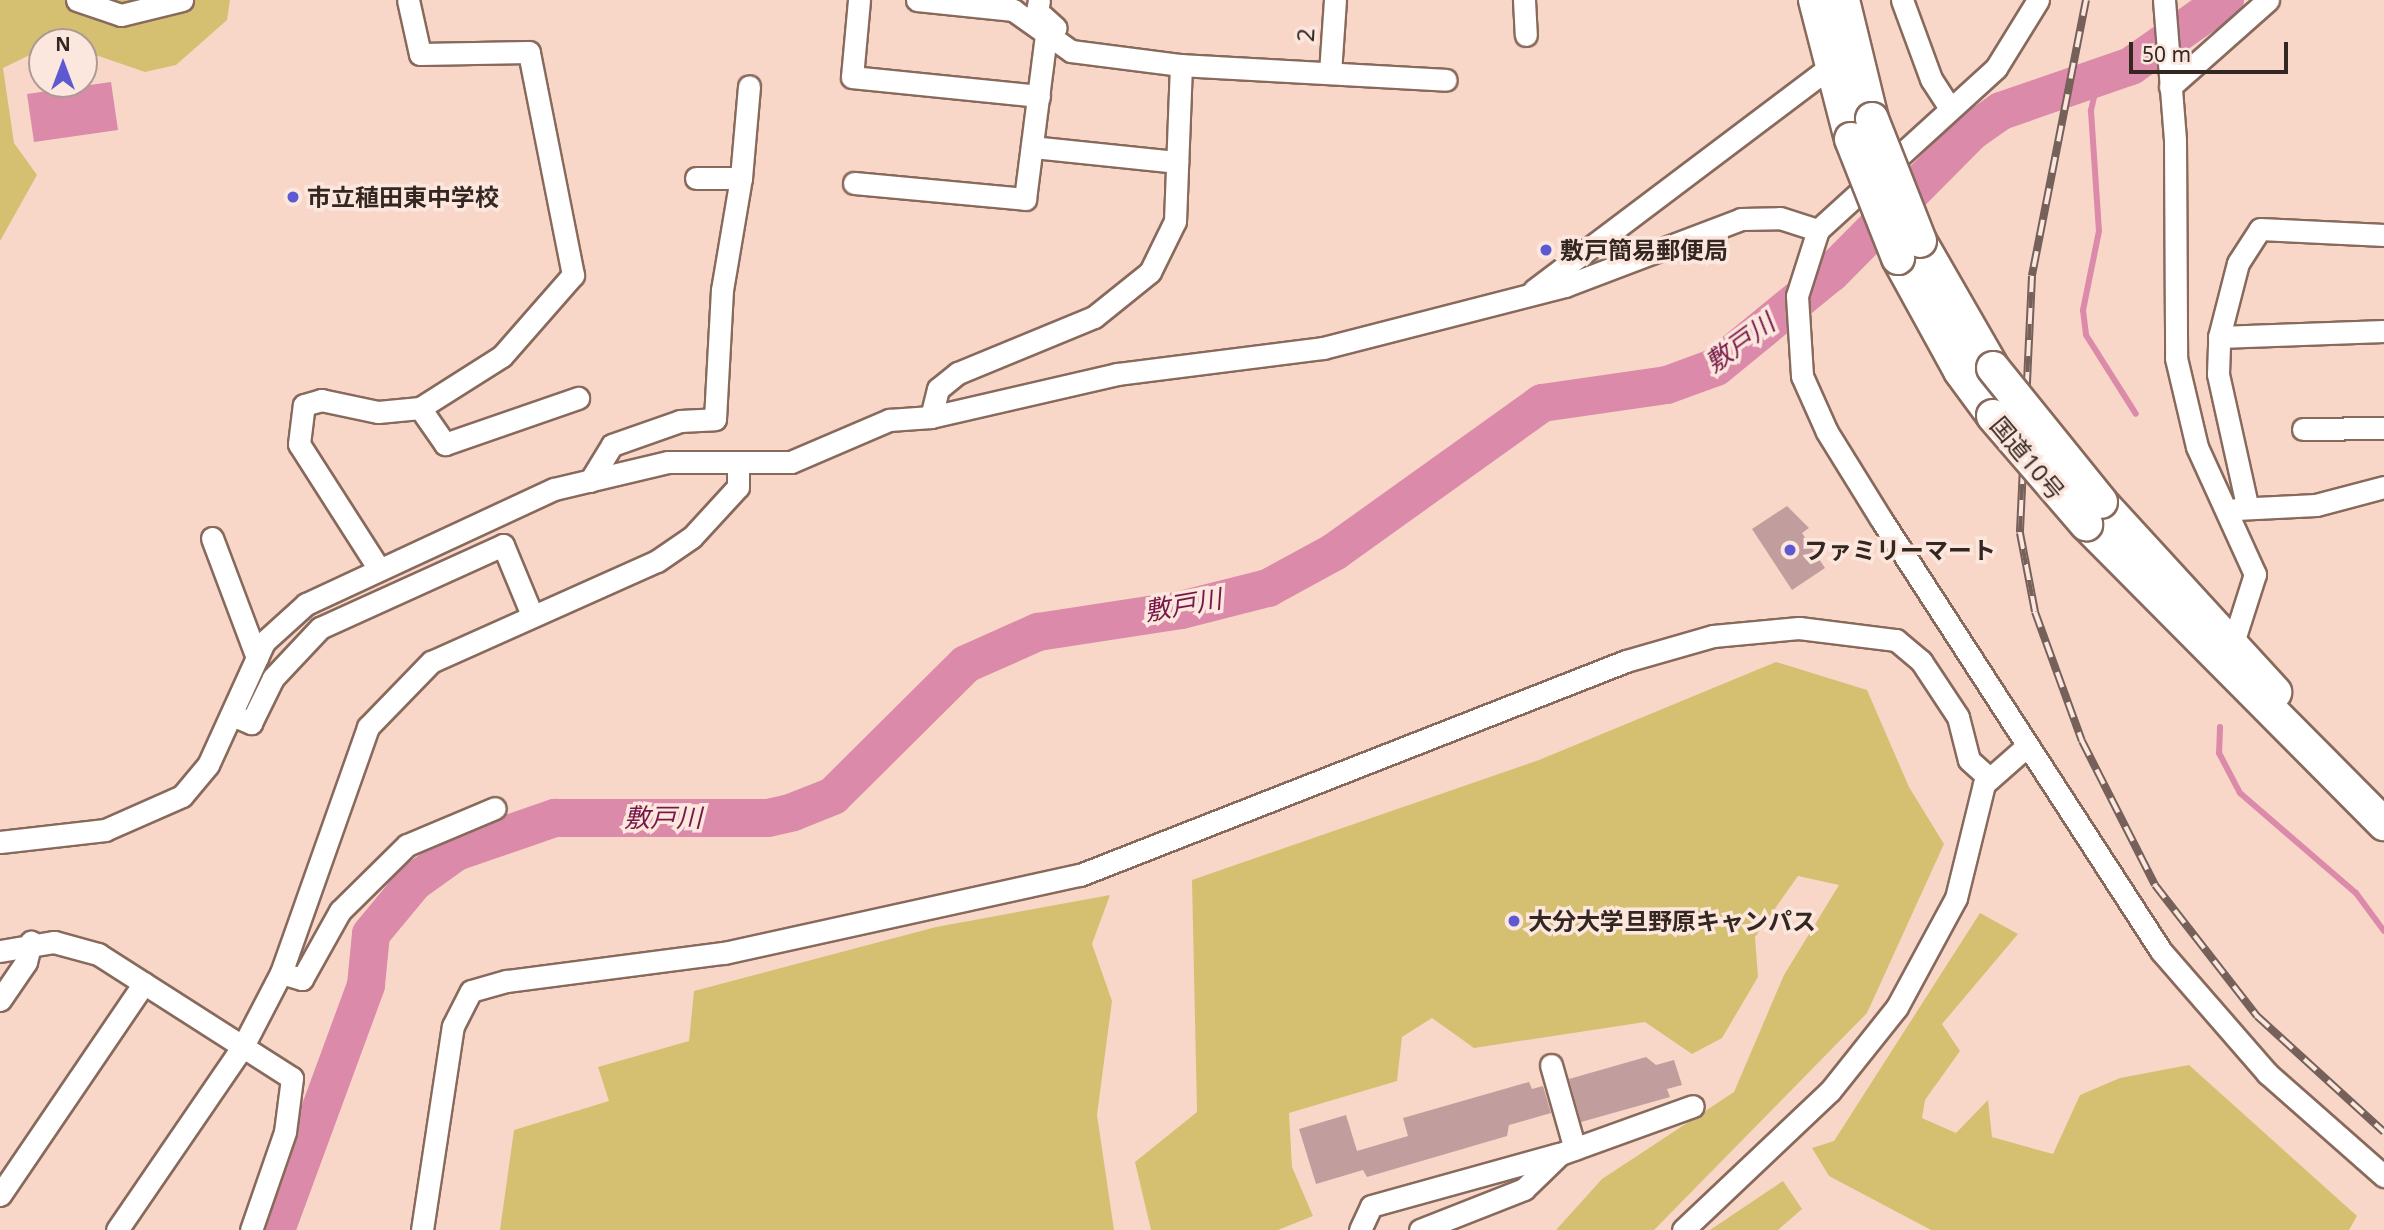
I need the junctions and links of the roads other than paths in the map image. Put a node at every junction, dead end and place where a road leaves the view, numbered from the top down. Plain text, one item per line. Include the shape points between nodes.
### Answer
1 (77, 0) edge
2 (182, 0) edge
3 (408, 0) edge
4 (859, 0) edge
5 (917, 0) edge
6 (1039, 0) edge
7 (1335, 0) edge
8 (1524, 0) edge
9 (1815, 0) edge
10 (1843, 0) edge
11 (1902, 0) edge
12 (2038, 0) edge
13 (2268, 0) edge
14 (1013, 5) edge
15 (2165, 9) edge
16 (1526, 35) dead end
17 (1051, 37) junction
18 (1181, 65) junction
19 (1829, 67) junction
20 (1330, 73) junction
21 (2169, 79) junction
22 (1446, 80) dead end
23 (749, 86) dead end
24 (1039, 96) junction
25 (1950, 108) junction
26 (1861, 129) junction
27 (1032, 147) junction
28 (1177, 162) junction
29 (696, 178) dead end
30 (741, 178) junction
31 (855, 183) dead end
32 (1818, 230) junction
33 (2384, 235) edge
34 (1909, 249) junction
35 (1521, 300) junction
36 (2384, 331) edge
37 (2219, 337) junction
38 (578, 398) dead end
39 (420, 408) junction
40 (931, 418) junction
41 (2384, 428) edge
42 (2303, 429) dead end
43 (738, 464) junction
44 (590, 481) junction
45 (2384, 487) edge
46 (2238, 508) junction
47 (2093, 513) junction
48 (212, 538) dead end
49 (379, 569) junction
50 (532, 615) junction
51 (2221, 648) junction
52 (260, 650) junction
53 (232, 715) junction
54 (2027, 746) junction
55 (1989, 778) junction
56 (495, 808) dead end
57 (2384, 813) edge
58 (2384, 824) edge
59 (0, 842) edge
60 (31, 942) junction
61 (0, 951) edge
62 (281, 973) junction
63 (144, 983) junction
64 (0, 1000) edge
65 (243, 1046) junction
66 (1550, 1065) dead end
67 (1693, 1106) dead end
68 (1567, 1152) junction
69 (2384, 1176) edge
70 (0, 1195) edge
71 (117, 1230) edge
72 (251, 1230) edge
73 (422, 1230) edge
74 (1360, 1230) edge
75 (1420, 1230) edge
76 (1683, 1230) edge

1 - 2 street via 121,15
3 - 39 street via 420,54 529,52 573,275 502,356
4 - 24 street via 852,76
5 - 14 street
6 - 17 street via 1037,11 1056,27
7 - 20 street, 2
8 - 16 street
9 - 19 highway, 国道10号
10 - 26 highway, 国道10号
11 - 25 street via 1931,79
12 - 25 street via 2013,48
13 - 21 street
14 - 17 street
15 - 21 street
17 - 18 street via 1072,51
17 - 24 street
18 - 20 street
18 - 28 street
19 - 26 highway, 国道10号
19 - 35 street
20 - 22 street
21 - 46 street via 2176,358 2191,430
23 - 30 street
24 - 27 street
25 - 32 street
26 - 34 highway, 国道10号, bridge
27 - 28 street
27 - 31 street via 1025,198
28 - 40 street via 1175,221 1150,272 1094,317 958,373 938,388
29 - 30 street
30 - 44 street via 722,290 715,419 680,421 612,445
32 - 35 street via 1780,218 1741,219
32 - 54 street via 1800,278 1795,316 1802,376 1827,432
33 - 37 street via 2260,229 2238,263
34 - 47 highway, 国道10号, bridge
34 - 47 highway, 国道10号, bridge via 1960,371 1993,416
35 - 40 street via 1302,353 1117,374
36 - 37 street
37 - 46 street via 2219,400
38 - 39 street via 445,444
39 - 49 street via 378,412 321,400 304,405 298,422 299,444
40 - 43 street via 888,420 791,462
41 - 42 street
43 - 44 street via 668,462
43 - 50 street via 738,486 692,537 657,561
44 - 49 street via 554,489
45 - 46 street via 2316,505
46 - 51 street via 2255,574
47 - 51 highway, 国道10号
48 - 52 street
49 - 52 street via 306,604
50 - 53 street via 503,545 320,628 273,678 251,723
50 - 62 street via 431,663 368,727
51 - 57 highway, 国道10号
51 - 58 highway, 国道10号
52 - 53 street
53 - 59 street via 208,765 182,796 105,830
54 - 55 street
54 - 69 street via 2179,976 2267,1073
55 - 73 street via 1969,761 1958,717 1921,662 1896,640 1799,628 1713,636 1626,661 1080,875 724,953 471,991 453,1026
55 - 76 street via 1978,801 1955,898 1897,1007 1830,1091
56 - 62 street via 407,845 340,911 302,979
60 - 61 street
60 - 63 street via 87,950
60 - 64 street via 26,962
62 - 65 street
63 - 65 street
63 - 70 street
65 - 71 street
65 - 72 street via 292,1078 285,1132
66 - 68 street
67 - 68 street
68 - 74 street via 1371,1206
68 - 75 street via 1524,1189

